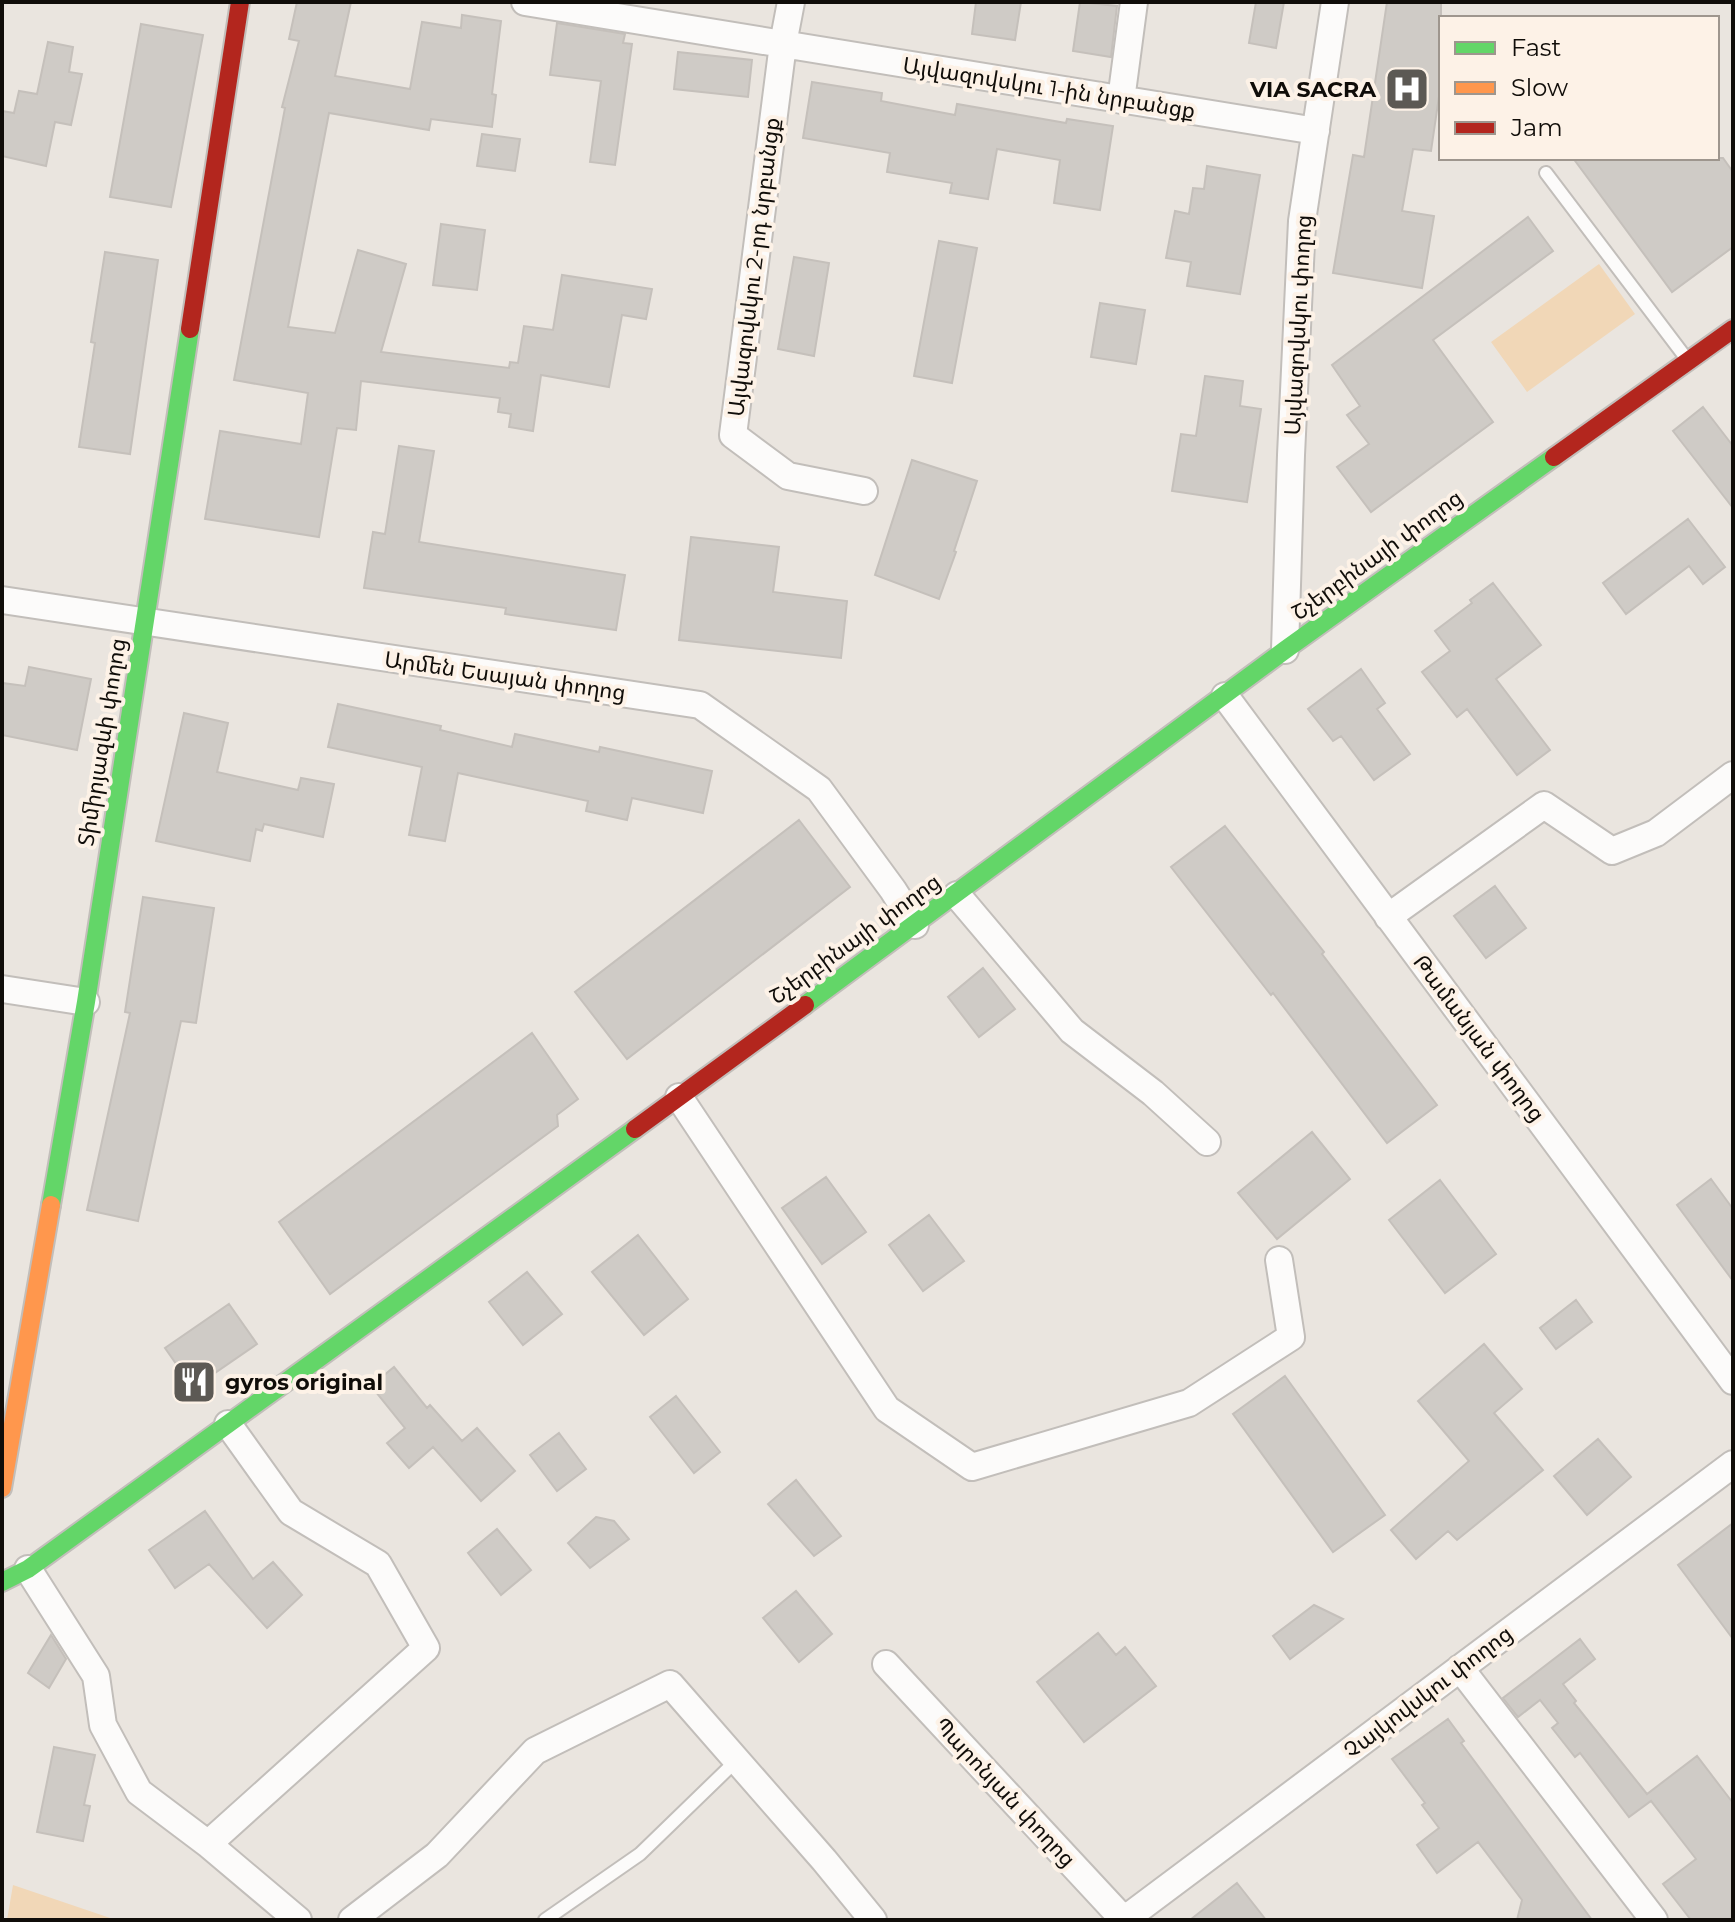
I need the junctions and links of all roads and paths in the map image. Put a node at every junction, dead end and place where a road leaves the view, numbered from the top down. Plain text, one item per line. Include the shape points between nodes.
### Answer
1 (240, 2) edge
2 (525, 2) edge
3 (791, 2) edge
4 (1134, 2) edge
5 (1335, 2) edge
6 (783, 44) junction
7 (1121, 100) junction
8 (1316, 131) junction
9 (1546, 173) dead end
10 (1733, 329) edge
11 (1689, 361) junction
12 (864, 491) dead end
13 (2, 600) edge
14 (144, 623) junction
15 (1285, 650) junction
16 (1225, 696) junction
17 (1733, 775) edge
18 (957, 895) junction
19 (1388, 917) junction
20 (915, 925) junction
21 (2, 989) edge
22 (86, 1002) junction
23 (679, 1097) junction
24 (1207, 1142) dead end
25 (1279, 1260) dead end
26 (1733, 1381) edge
27 (228, 1424) junction
28 (1733, 1464) edge
29 (2, 1488) edge
30 (28, 1569) junction
31 (2, 1582) edge
32 (886, 1664) dead end
33 (1460, 1668) junction
34 (737, 1760) junction
35 (208, 1844) junction
36 (298, 1920) edge
37 (352, 1920) edge
38 (545, 1920) edge
39 (873, 1920) edge
40 (1124, 1920) edge
41 (1654, 1920) edge

1 - 14 street, Տիմիրյազևի փողոց
2 - 6 street, Այվազովսկու 1-ին նրբանցք
3 - 6 street, Այվազովսկու 2-րդ նրբանցք
4 - 7 street
5 - 8 street, Այվազովսկու փողոց
6 - 7 street, Այվազովսկու 1-ին նրբանցք
6 - 12 street, Այվազովսկու 2-րդ նրբանցք via 733,435 788,476
7 - 8 street, Այվազովսկու 1-ին նրբանցք
8 - 15 street, Այվազովսկու փողոց via 1302,221
9 - 11 lane
10 - 11 street, Շչերբինայի փողոց
11 - 15 street, Շչերբինայի փողոց
13 - 14 street, Արմեն Եսայան փողոց
14 - 20 street, Արմեն Եսայան փողոց via 700,705 819,789
14 - 22 street, Տիմիրյազևի փողոց
15 - 16 street, Շչերբինայի փողոց
16 - 18 street, Շչերբինայի փողոց
16 - 19 street, Թամանյան փողոց
17 - 19 street via 1656,833 1612,851 1544,805
18 - 20 street, Շչերբինայի փողոց
18 - 24 street via 1072,1031
19 - 26 street, Թամանյան փողոց
20 - 23 street, Շչերբինայի փողոց
21 - 22 street
22 - 29 street, Տիմիրյազևի փողոց
23 - 25 street via 887,1409 972,1467 1189,1403 1291,1337
23 - 27 street, Շչերբինայի փողոց
27 - 30 street, Շչերբինայի փողոց
27 - 35 street via 291,1512 378,1564 426,1648
28 - 33 street, Չայկովսկու փողոց
30 - 31 street, Շչերբինայի փողոց
30 - 35 street via 96,1676 103,1725 139,1792
32 - 40 street, Պարոնյան փողոց
33 - 40 street, Չայկովսկու փողոց
33 - 41 street
34 - 37 street via 670,1684 535,1751 437,1855
34 - 38 lane via 640,1854
34 - 39 street
35 - 36 street

